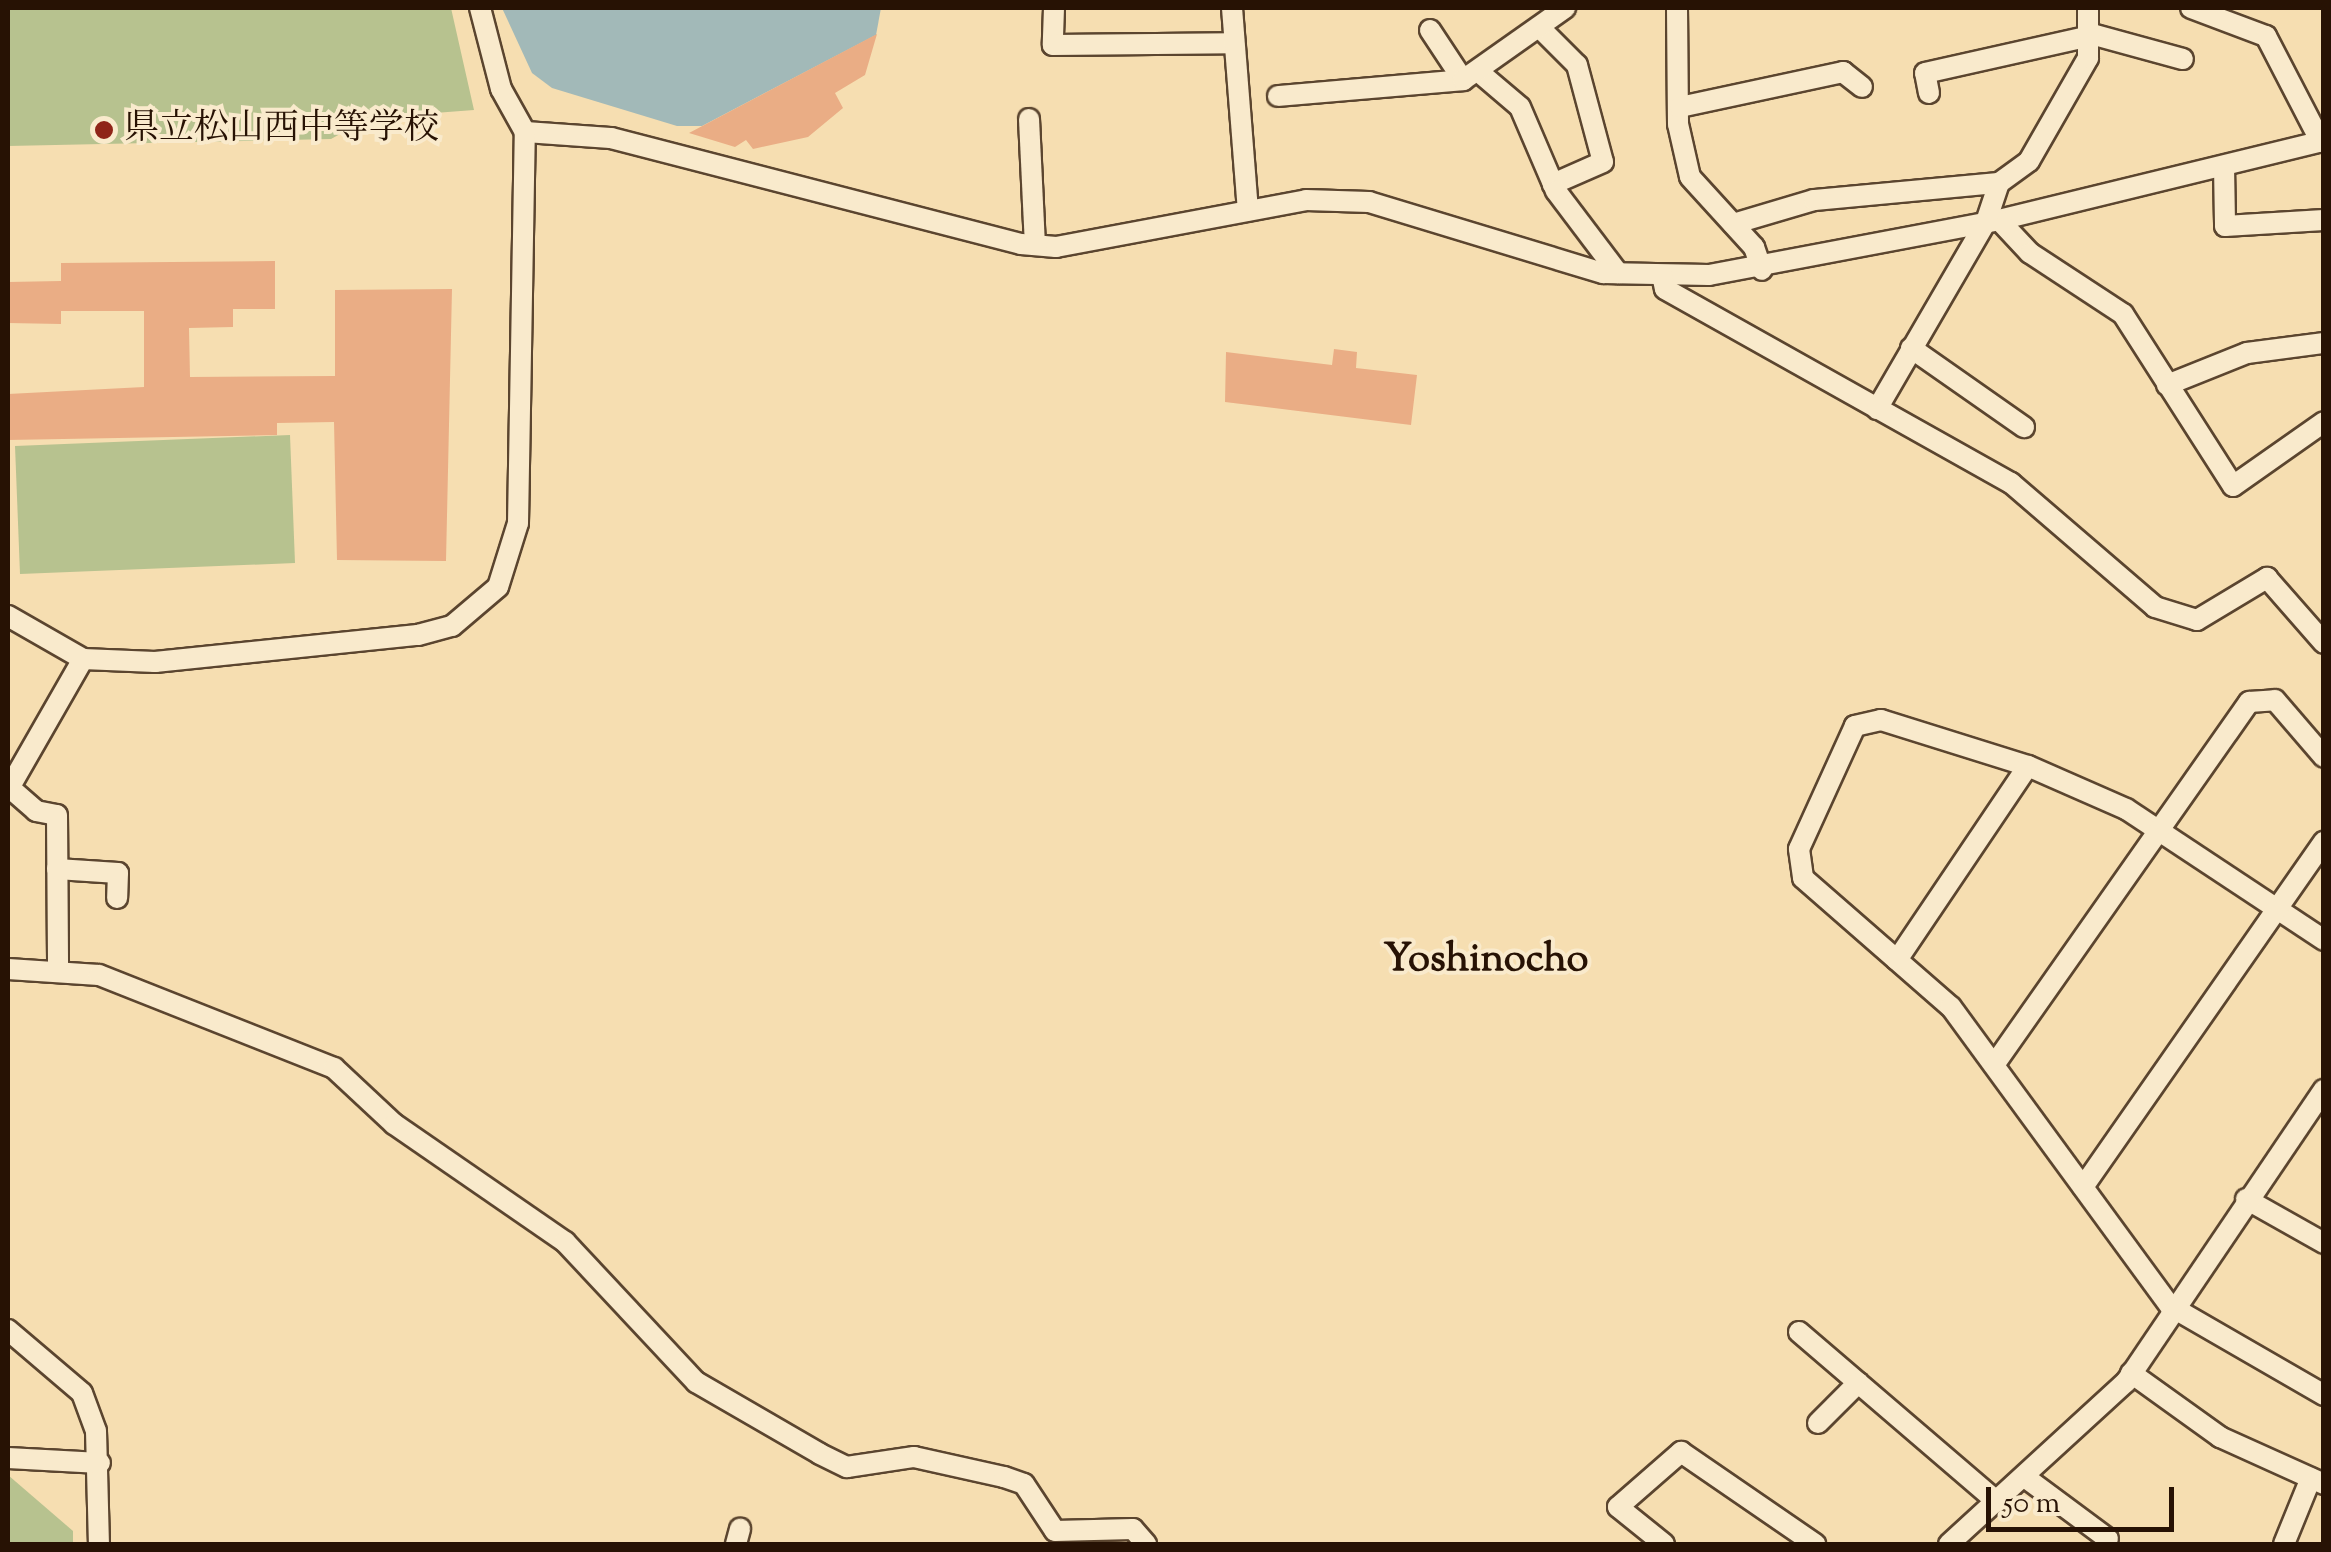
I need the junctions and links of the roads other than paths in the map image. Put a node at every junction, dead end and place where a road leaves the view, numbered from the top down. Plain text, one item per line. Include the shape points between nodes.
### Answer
1 (480, 8) edge
2 (1054, 8) edge
3 (1232, 8) edge
4 (1565, 8) edge
5 (1677, 8) edge
6 (2088, 8) edge
7 (2191, 8) edge
8 (1540, 28) junction
9 (1430, 30) dead end
10 (2095, 35) junction
11 (1232, 44) junction
12 (2183, 59) dead end
13 (1472, 76) junction
14 (1862, 87) dead end
15 (1929, 93) dead end
16 (1278, 96) dead end
17 (1680, 107) junction
18 (1030, 119) dead end
19 (526, 132) junction
20 (2322, 142) edge
21 (2224, 166) junction
22 (2000, 182) junction
23 (1553, 184) junction
24 (1248, 210) junction
25 (2324, 220) edge
26 (1993, 221) junction
27 (1733, 224) junction
28 (1035, 245) junction
29 (1762, 270) junction
30 (1618, 273) junction
31 (1662, 274) junction
32 (2324, 343) edge
33 (1911, 348) junction
34 (2167, 385) junction
35 (1877, 409) junction
36 (2324, 422) edge
37 (2024, 426) dead end
38 (8, 616) edge
39 (2324, 643) edge
40 (84, 659) junction
41 (2324, 756) edge
42 (2028, 766) junction
43 (9, 789) edge
44 (2161, 831) junction
45 (2324, 842) edge
46 (58, 868) junction
47 (117, 898) dead end
48 (2276, 909) junction
49 (2324, 940) edge
50 (1897, 960) junction
51 (8, 969) edge
52 (58, 971) junction
53 (1994, 1066) junction
54 (2322, 1095) edge
55 (2083, 1187) junction
56 (2246, 1199) junction
57 (2324, 1243) edge
58 (2170, 1306) junction
59 (8, 1330) edge
60 (1800, 1332) dead end
61 (2132, 1372) junction
62 (1858, 1383) junction
63 (2324, 1396) edge
64 (1818, 1424) dead end
65 (8, 1458) edge
66 (100, 1463) junction
67 (2026, 1478) junction
68 (2317, 1481) edge
69 (1998, 1502) junction
70 (2108, 1539) dead end
71 (99, 1544) edge
72 (1146, 1544) edge
73 (1664, 1544) edge
74 (1815, 1544) edge
75 (1948, 1544) edge
76 (2284, 1544) edge

1 - 19 street via 501,89
2 - 11 street via 1053,45
3 - 11 street
4 - 8 street
5 - 17 street
6 - 10 street
7 - 20 street via 2266,36
8 - 13 street
8 - 23 street via 1577,65 1602,162
9 - 13 street
10 - 12 street
10 - 15 street via 1925,73
10 - 22 street via 2029,162
11 - 24 street
13 - 16 street
13 - 23 street via 1520,107
14 - 17 street via 1843,72
17 - 27 street via 1690,177
18 - 28 street
19 - 28 street via 611,138
19 - 40 street via 518,523 498,587 452,626 418,635 155,662
20 - 21 street
21 - 25 street via 2226,226
21 - 26 street
22 - 26 street
22 - 27 street via 1814,200
23 - 30 street
24 - 28 street
24 - 30 street via 1369,202
26 - 29 street
26 - 33 street
26 - 34 street via 2122,314
27 - 29 street
29 - 31 street
30 - 31 street
31 - 35 street via 1665,290
32 - 34 street via 2247,353
33 - 35 street
33 - 37 street
34 - 36 street via 2233,486
35 - 39 street via 2011,483 2156,607 2197,620 2267,578
38 - 40 street
40 - 43 street
41 - 44 street via 2263,694
42 - 44 street
42 - 50 street
42 - 50 street via 1881,720 1855,726 1798,864
43 - 46 street via 36,811 57,815
44 - 48 street
44 - 53 street
45 - 48 street
46 - 47 street via 118,872
46 - 52 street
48 - 49 street
48 - 55 street
50 - 53 street via 1951,1007
51 - 52 street
52 - 72 street via 99,975 334,1068 394,1124 566,1242 696,1382 820,1454 847,1467 914,1457 1004,1477 1024,1484 1055,1531 1132,1529
53 - 55 street
54 - 56 street
55 - 58 street
56 - 57 street
56 - 58 street
58 - 61 street
58 - 63 street
59 - 66 street via 82,1393
60 - 62 street
61 - 67 street
61 - 68 street via 2220,1436
62 - 64 street
62 - 69 street
65 - 66 street
66 - 71 street
67 - 69 street
67 - 70 street
68 - 76 street
69 - 75 street
73 - 74 street via 1618,1507 1681,1452

